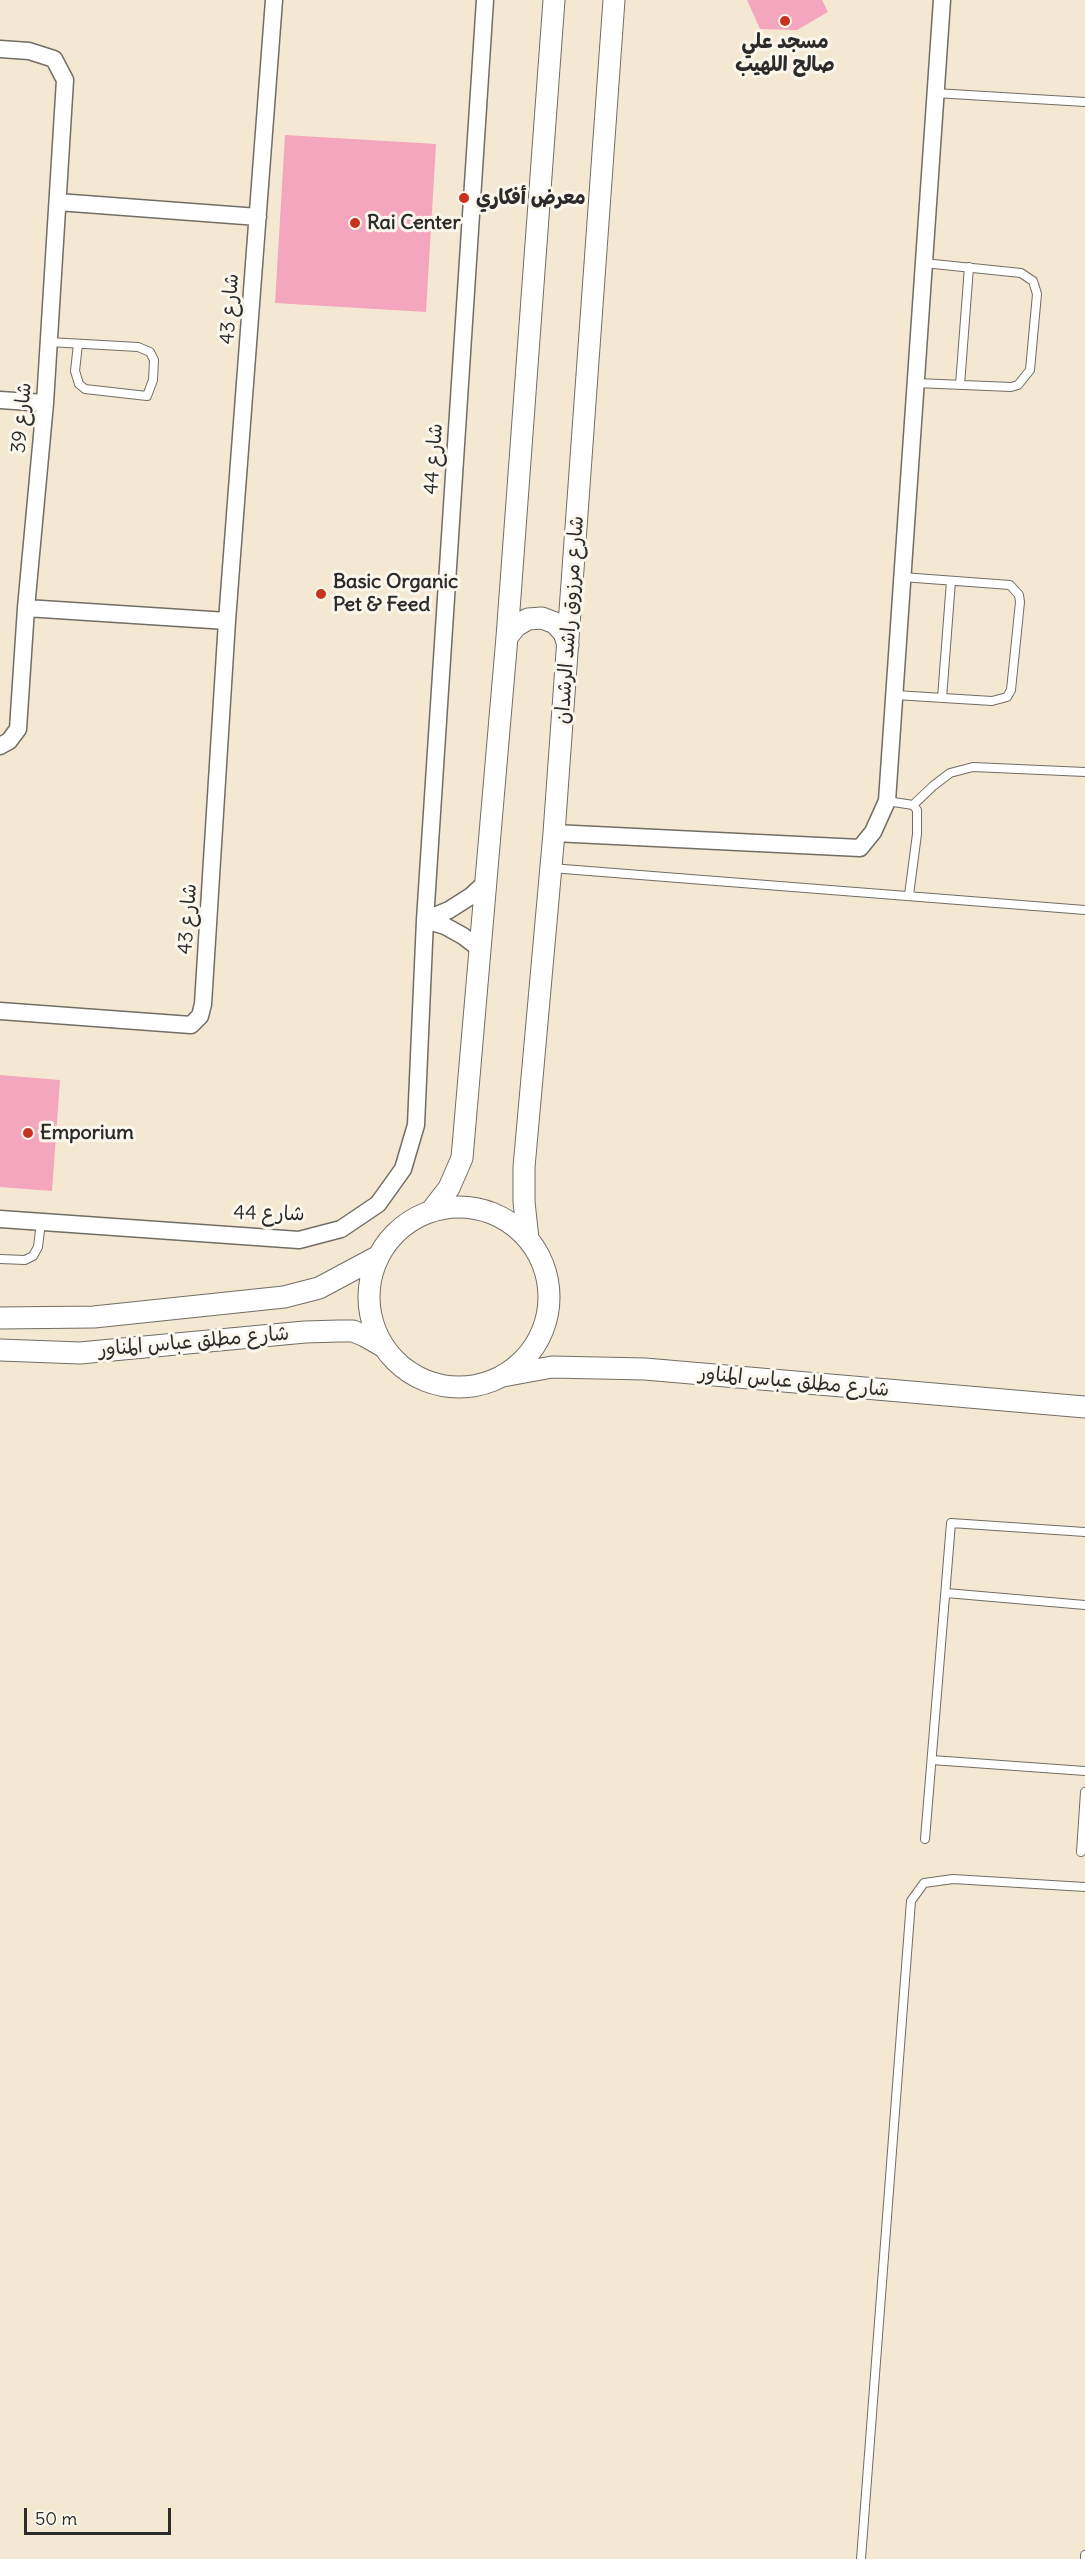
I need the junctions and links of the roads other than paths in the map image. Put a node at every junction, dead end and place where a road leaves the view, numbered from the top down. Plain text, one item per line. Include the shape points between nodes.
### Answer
1 (274, 0) edge
2 (485, 0) edge
3 (554, 0) edge
4 (614, 0) edge
5 (942, 0) edge
6 (0, 49) edge
7 (935, 93) junction
8 (1085, 102) edge
9 (58, 202) junction
10 (258, 217) junction
11 (924, 262) junction
12 (969, 267) junction
13 (48, 342) junction
14 (78, 344) junction
15 (916, 383) junction
16 (960, 385) junction
17 (0, 400) edge
18 (45, 403) junction
19 (902, 577) junction
20 (951, 581) junction
21 (26, 608) junction
22 (227, 621) junction
23 (507, 637) junction
24 (568, 646) junction
25 (895, 695) junction
26 (942, 698) junction
27 (5, 744) edge
28 (1085, 772) edge
29 (887, 801) junction
30 (913, 805) junction
31 (554, 833) junction
32 (551, 868) junction
33 (485, 883) junction
34 (909, 895) junction
35 (1085, 910) edge
36 (425, 920) junction
37 (480, 949) junction
38 (0, 1011) edge
39 (432, 1210) junction
40 (0, 1220) edge
41 (41, 1222) junction
42 (528, 1239) junction
43 (377, 1257) junction
44 (0, 1259) edge
45 (4, 1317) edge
46 (384, 1347) junction
47 (0, 1350) edge
48 (503, 1376) junction
49 (1085, 1407) edge
50 (1085, 1532) edge
51 (946, 1593) junction
52 (1085, 1605) edge
53 (932, 1760) junction
54 (1085, 1771) edge
55 (1085, 1792) edge
56 (925, 1839) dead end
57 (1081, 1852) dead end
58 (1085, 1887) edge
59 (861, 2559) edge

1 - 10 street, شارع 43
2 - 36 street, شارع 44
3 - 23 street
4 - 24 street, شارع مرزوق راشد الرشدان
5 - 7 street
6 - 9 street, شارع 39 via 29,51 54,59 65,80
7 - 8 lane
7 - 11 street
9 - 10 street
9 - 13 street, شارع 39
10 - 22 street, شارع 43
11 - 12 lane
11 - 15 street
12 - 16 lane
12 - 16 lane via 1021,273 1033,281 1037,294 1032,364 1023,380 1011,387
13 - 14 lane
13 - 18 street, شارع 39
14 - 14 lane via 138,347 150,352 154,360 153,380 147,396 85,389 78,384
15 - 16 lane
15 - 19 street
17 - 18 street
18 - 21 street, شارع 39
19 - 20 lane
19 - 25 street
20 - 26 lane
20 - 26 lane via 1010,585 1020,602 1011,690 1007,697 992,701
21 - 22 street
21 - 27 street, شارع 39 via 18,729
22 - 38 street, شارع 43 via 200,1016 191,1025
23 - 24 street via 528,619 542,618 555,623
23 - 33 street
24 - 31 street, شارع مرزوق راشد الرشدان
25 - 26 lane
25 - 29 street
28 - 30 lane via 973,767 950,773
29 - 30 lane
29 - 31 street via 873,832 860,848
30 - 34 lane via 918,816
31 - 32 street, شارع مرزوق راشد الرشدان
32 - 34 lane
32 - 42 street, شارع مرزوق راشد الرشدان via 524,1167
33 - 36 street via 449,910
33 - 37 street
34 - 35 lane
36 - 37 street via 454,931
36 - 41 street, شارع 44 via 416,1125 403,1169 378,1204 341,1229 299,1240
37 - 39 street via 462,1158 449,1188
39 - 42 street via 458,1206 484,1210 508,1221
39 - 43 street via 397,1231
40 - 41 street, شارع 44
41 - 44 lane via 33,1256 25,1260
42 - 48 street via 542,1262 549,1287 548,1313 539,1338 524,1360
43 - 45 street, شارع مطلق عباس المناور via 319,1288 284,1297 94,1317
43 - 46 street via 368,1303 373,1326
46 - 47 street, شارع مطلق عباس المناور via 353,1331 339,1330 80,1353
46 - 48 street via 398,1364 438,1384 460,1387
48 - 49 street, شارع مطلق عباس المناور via 552,1367 645,1369
50 - 51 lane via 951,1523
51 - 52 lane
51 - 53 lane
53 - 54 lane
53 - 56 lane
55 - 57 lane
58 - 59 lane via 953,1879 924,1883 911,1901

